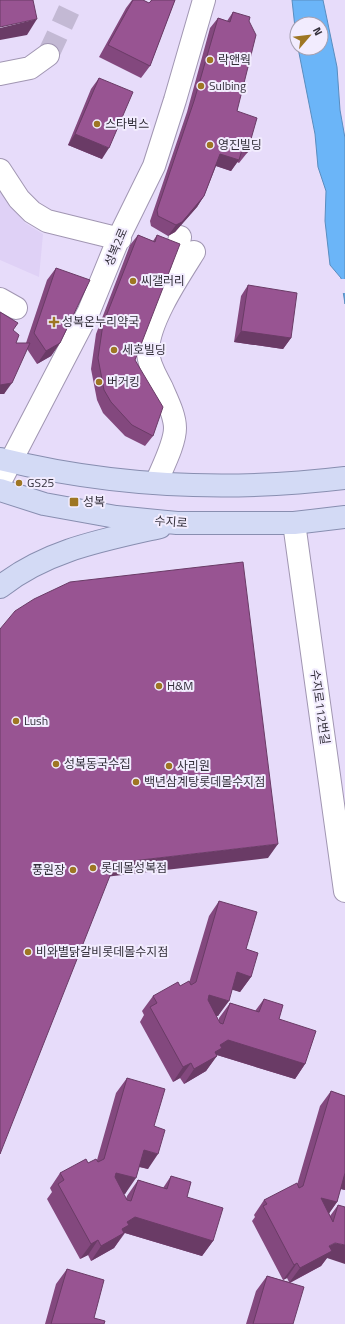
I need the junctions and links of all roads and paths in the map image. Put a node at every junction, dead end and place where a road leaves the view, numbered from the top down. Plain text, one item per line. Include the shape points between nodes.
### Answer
1 (204, 0) edge
2 (48, 55) tunnel mouth
3 (0, 74) edge
4 (0, 170) edge
5 (120, 237) junction
6 (6, 460) edge
7 (345, 478) edge
8 (0, 482) edge
9 (156, 483) junction
10 (0, 490) edge
11 (345, 517) edge
12 (177, 523) junction
13 (294, 523) junction
14 (0, 587) edge
15 (345, 892) edge

1 - 5 street, 성복2로 via 176,100 154,166
2 - 3 street via 30,68
4 - 5 street via 19,199 32,212 47,221
5 - 6 street, 성복2로 via 89,311
5 - 9 street via 172,246 169,291 150,336 148,352 166,396 175,429
6 - 8 street, 성복2로
6 - 9 main road via 102,479
7 - 9 main road via 248,486
10 - 12 main road, 수지로 via 51,505 116,517
11 - 13 main road, 수지로
12 - 13 main road, 수지로
12 - 14 main road via 79,546 21,572
13 - 15 street, 수지로112번길

